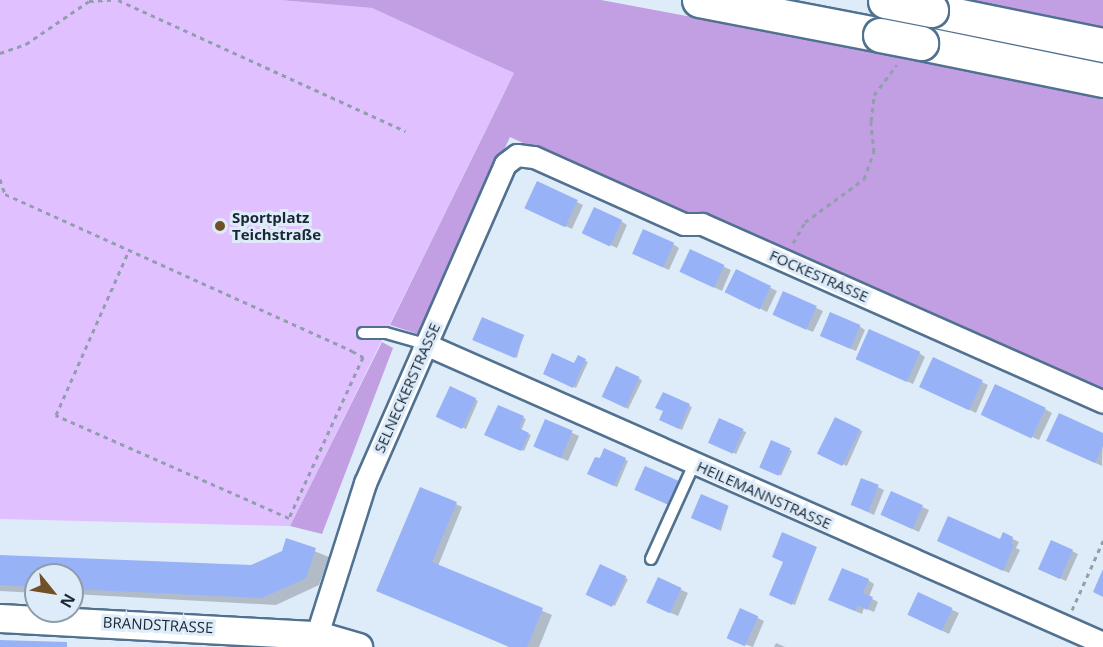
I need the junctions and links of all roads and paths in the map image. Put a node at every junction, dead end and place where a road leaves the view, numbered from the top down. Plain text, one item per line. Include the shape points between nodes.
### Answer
1 (111, 0) edge
2 (118, 0) edge
3 (699, 0) edge
4 (883, 0) edge
5 (901, 45) junction
6 (1103, 45) edge
7 (0, 53) edge
8 (1103, 80) edge
9 (406, 131) dead end
10 (534, 157) joint
11 (0, 179) edge
12 (129, 250) junction
13 (783, 260) junction
14 (363, 333) dead end
15 (425, 344) junction
16 (1103, 402) edge
17 (694, 464) junction
18 (1103, 541) edge
19 (651, 559) dead end
20 (0, 618) edge
21 (1065, 627) junction
22 (315, 641) edge
23 (1103, 644) edge
24 (358, 647) edge

1 - 7 path via 89,1 26,44
2 - 9 path
3 - 5 highway
4 - 6 highway, bridge
5 - 8 highway
5 - 13 path via 874,95 870,121 874,152 864,179 805,222
10 - 13 street, FOCKESTRASSE via 684,224 702,224
10 - 15 street, SELNECKERSTRASSE via 517,155 506,164
11 - 12 path via 5,194
12 - 12 path via 56,415 289,518 363,357
13 - 16 street, FOCKESTRASSE
14 - 15 lane via 386,333
15 - 17 street, HEILEMANNSTRASSE
15 - 22 street, SELNECKERSTRASSE via 365,483
17 - 19 lane
17 - 21 street, HEILEMANNSTRASSE
18 - 21 path
20 - 22 street, BRANDSTRASSE
21 - 23 street, HEILEMANNSTRASSE
22 - 24 street, BRANDSTRASSE

